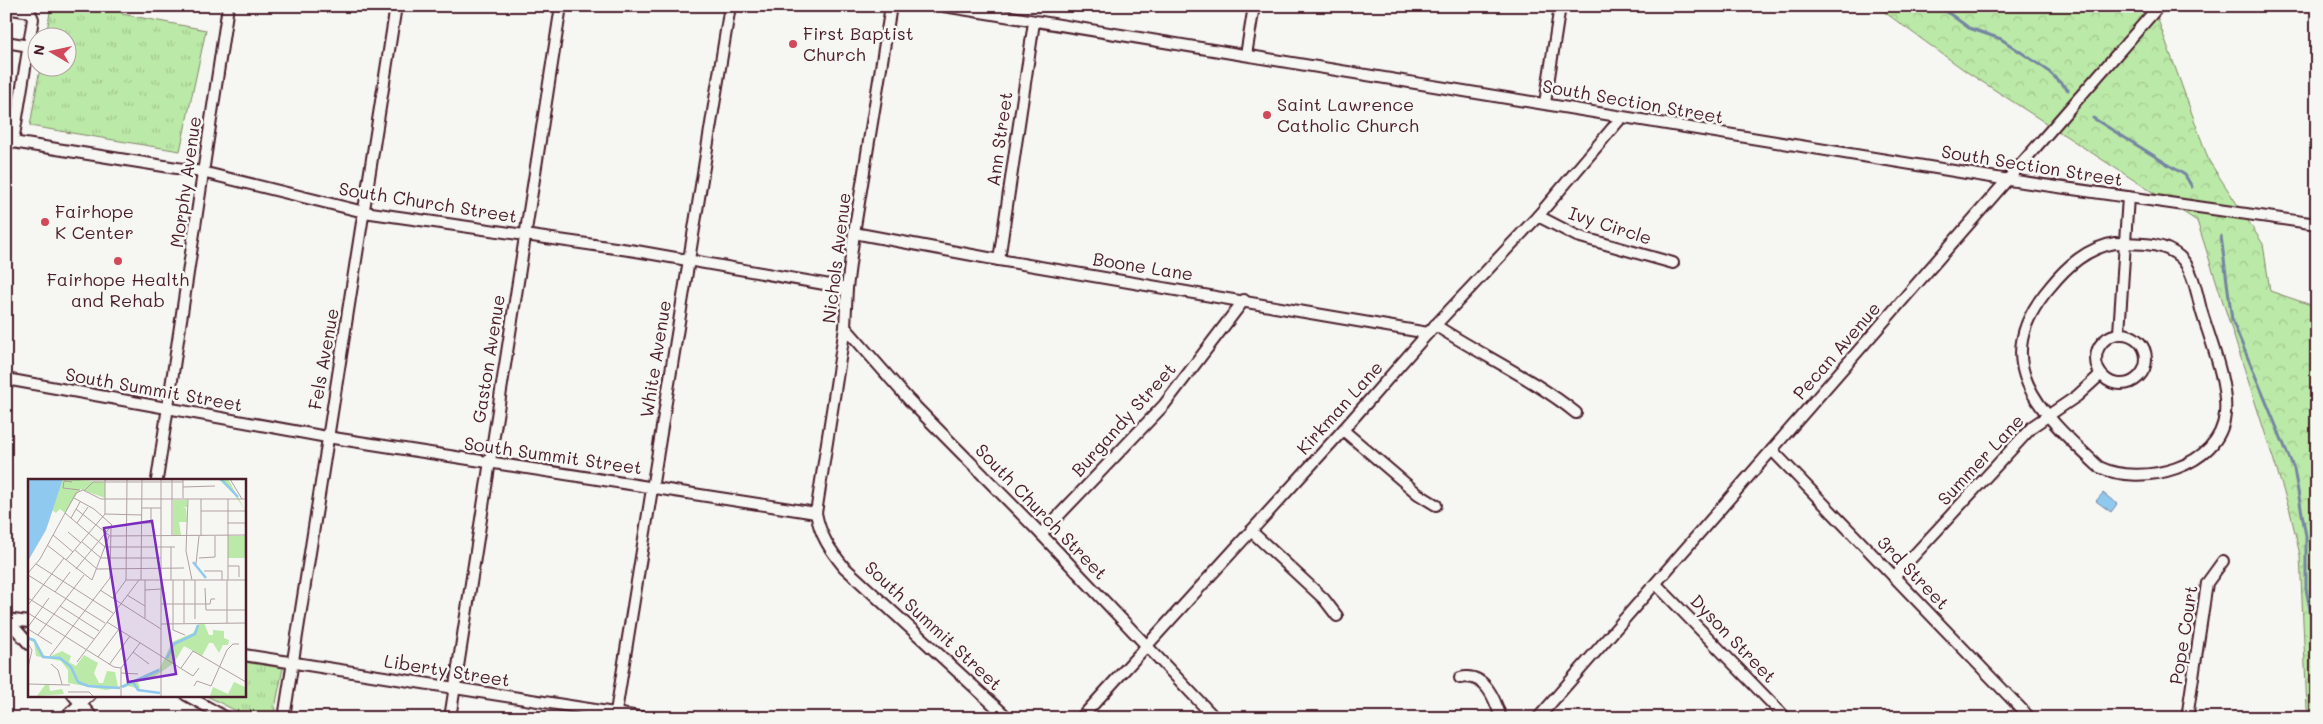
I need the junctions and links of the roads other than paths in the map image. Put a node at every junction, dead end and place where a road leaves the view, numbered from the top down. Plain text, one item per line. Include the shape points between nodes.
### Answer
1 (228, 6) edge
2 (396, 6) edge
3 (561, 6) edge
4 (730, 6) edge
5 (891, 6) edge
6 (944, 6) edge
7 (1254, 6) edge
8 (1560, 6) edge
9 (2159, 6) edge
10 (6, 8) edge
11 (1034, 22) junction
12 (32, 28) edge
13 (6, 42) edge
14 (28, 46) edge
15 (28, 51) edge
16 (1246, 55) junction
17 (1545, 103) junction
18 (1621, 118) junction
19 (9, 142) edge
20 (202, 172) junction
21 (2009, 180) junction
22 (2128, 198) junction
23 (364, 212) junction
24 (1538, 216) junction
25 (2317, 224) edge
26 (854, 233) junction
27 (525, 236) junction
28 (2125, 244) junction
29 (999, 260) junction
30 (689, 261) junction
31 (1673, 263) dead end
32 (847, 288) junction
33 (1244, 300) junction
34 (845, 327) junction
35 (1432, 329) junction
36 (2119, 333) junction
37 (2100, 375) junction
38 (6, 379) edge
39 (168, 410) junction
40 (1576, 413) dead end
41 (2048, 415) junction
42 (1343, 430) junction
43 (327, 437) junction
44 (1772, 450) junction
45 (489, 463) junction
46 (157, 479) edge
47 (652, 487) junction
48 (1436, 505) dead end
49 (816, 513) junction
50 (1251, 531) junction
51 (1041, 534) junction
52 (2223, 561) dead end
53 (1894, 577) junction
54 (1656, 584) junction
55 (1337, 616) dead end
56 (6, 619) edge
57 (28, 622) edge
58 (28, 643) edge
59 (1146, 646) junction
60 (245, 655) edge
61 (294, 663) junction
62 (1460, 678) dead end
63 (455, 688) junction
64 (74, 696) edge
65 (89, 696) edge
66 (188, 696) edge
67 (81, 704) junction
68 (615, 715) edge
69 (64, 718) edge
70 (93, 718) edge
71 (227, 718) edge
72 (284, 718) edge
73 (450, 718) edge
74 (646, 718) edge
75 (1008, 718) edge
76 (1081, 718) edge
77 (1215, 718) edge
78 (1501, 718) edge
79 (1538, 718) edge
80 (1786, 718) edge
81 (2030, 718) edge
82 (2187, 718) edge

1 - 20 street, Morphy Avenue
2 - 23 street, Fels Avenue
3 - 27 street, Gaston Avenue
4 - 30 street, White Avenue
5 - 26 street, Nichols Avenue
6 - 11 street, South Section Street
7 - 16 street
8 - 17 street
9 - 21 street, Pecan Avenue
10 - 12 street via 30,12
11 - 16 street, South Section Street
11 - 29 street, Ann Street
13 - 14 street
15 - 19 street
16 - 17 street, South Section Street
17 - 18 street, South Section Street
18 - 21 street, South Section Street
18 - 24 street, Kirkman Lane
19 - 20 street, South Church Street
20 - 23 street, South Church Street
20 - 39 street, Morphy Avenue via 202,192
21 - 22 street, South Section Street
21 - 44 street, Pecan Avenue
22 - 25 street, South Section Street
22 - 28 street
23 - 27 street, South Church Street
23 - 43 street, Fels Avenue
24 - 31 street, Ivy Circle via 1576,236
24 - 35 street, Kirkman Lane
26 - 29 street, Boone Lane
26 - 32 street, Nichols Avenue
27 - 30 street, South Church Street
27 - 45 street, Gaston Avenue
28 - 36 street
28 - 41 street via 2104,245 2084,253 2051,285 2031,313 2021,340 2020,363 2026,384
28 - 41 street via 2162,247 2186,264 2221,378 2225,414 2221,430 2204,452 2183,465 2162,472 2125,475 2099,467
29 - 33 street, Boone Lane
30 - 32 street, South Church Street
30 - 47 street, White Avenue
32 - 34 street, Nichols Avenue
33 - 35 street, Boone Lane
33 - 51 street, Burgandy Street via 1164,405
34 - 49 street, Nichols Avenue
34 - 51 street, South Church Street via 910,400
35 - 40 street, Boone Lane via 1557,398
35 - 42 street, Kirkman Lane
36 - 37 street via 2099,345 2095,360
36 - 37 street via 2136,338 2142,344 2146,352 2144,369 2132,382 2124,384 2107,381
37 - 41 street, Summer Lane via 2077,396
38 - 39 street, South Summit Street
39 - 43 street, South Summit Street
39 - 46 street, Morphy Avenue
41 - 53 street, Summer Lane via 2033,426
42 - 48 street via 1418,494
42 - 50 street, Kirkman Lane
43 - 45 street, South Summit Street
43 - 61 street, Fels Avenue
44 - 53 street, 3rd Street
44 - 54 street, Pecan Avenue
45 - 47 street, South Summit Street
45 - 63 street, Gaston Avenue
47 - 49 street, South Summit Street
47 - 68 street, White Avenue
49 - 75 street, South Summit Street via 819,530 844,567
50 - 55 street via 1324,599
50 - 59 street, Kirkman Lane
51 - 59 street, South Church Street
52 - 82 street, Pope Court via 2207,583
53 - 81 street, 3rd Street
54 - 79 street, Pecan Avenue
54 - 80 street, Dyson Street
56 - 57 street
56 - 58 street
59 - 76 street, Kirkman Lane
59 - 77 street, South Church Street
60 - 61 street, Liberty Street
61 - 63 street, Liberty Street
61 - 72 street, Fels Avenue
62 - 78 street via 1476,678 1484,685 1497,703
63 - 68 street, Liberty Street
63 - 73 street, Gaston Avenue
64 - 67 street
65 - 67 street
66 - 71 street
67 - 69 street
67 - 70 street
68 - 74 street, Liberty Street

